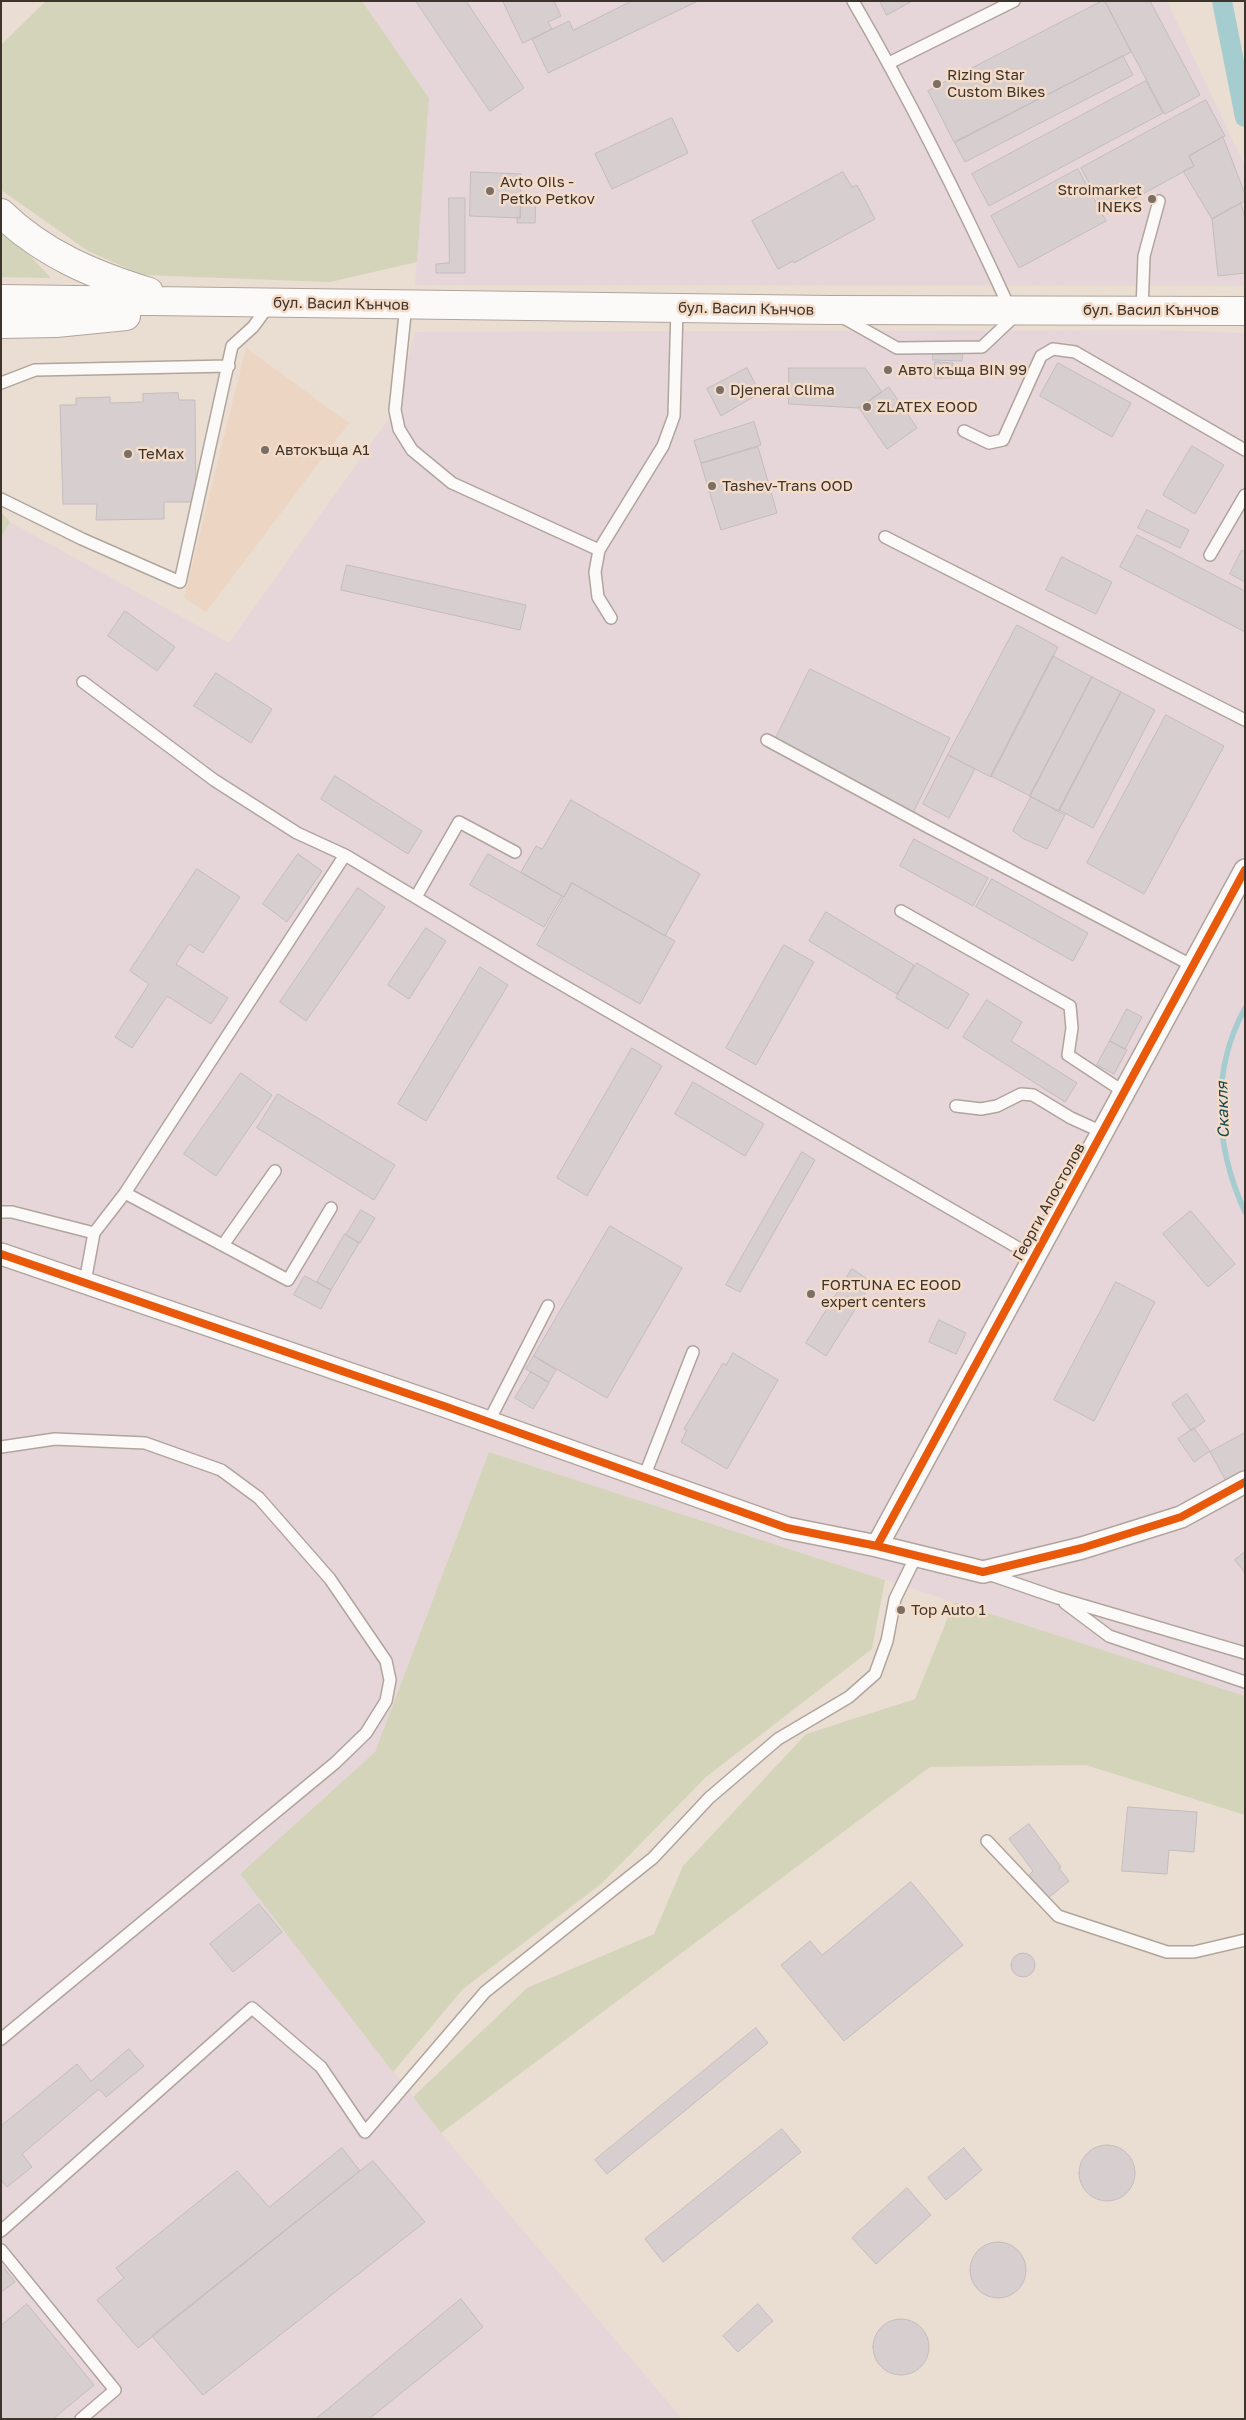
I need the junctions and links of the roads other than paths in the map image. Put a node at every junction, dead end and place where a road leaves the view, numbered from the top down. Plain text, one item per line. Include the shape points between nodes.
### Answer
1 (853, 1) edge
2 (1014, 1) edge
3 (889, 63) junction
4 (1159, 200) dead end
5 (1, 213) edge
6 (1, 299) edge
7 (182, 302) junction
8 (259, 303) junction
9 (406, 304) junction
10 (677, 308) junction
11 (830, 310) junction
12 (1016, 310) junction
13 (1142, 310) junction
14 (1245, 310) edge
15 (1, 324) edge
16 (229, 366) junction
17 (1, 384) edge
18 (964, 431) dead end
19 (1245, 450) edge
20 (1245, 495) edge
21 (1, 499) edge
22 (885, 536) dead end
23 (599, 550) junction
24 (1210, 555) dead end
25 (611, 618) dead end
26 (83, 682) dead end
27 (1245, 720) edge
28 (767, 740) dead end
29 (516, 852) dead end
30 (345, 855) junction
31 (1245, 870) edge
32 (416, 897) junction
33 (900, 911) dead end
34 (1193, 966) junction
35 (1124, 1092) junction
36 (956, 1106) dead end
37 (1102, 1132) junction
38 (275, 1171) dead end
39 (124, 1193) junction
40 (331, 1208) dead end
41 (1, 1212) edge
42 (94, 1233) junction
43 (224, 1246) junction
44 (1, 1254) edge
45 (1034, 1257) junction
46 (85, 1282) junction
47 (548, 1306) dead end
48 (693, 1352) dead end
49 (489, 1422) junction
50 (1, 1447) edge
51 (644, 1476) junction
52 (1245, 1482) edge
53 (877, 1546) junction
54 (916, 1556) junction
55 (983, 1572) junction
56 (1058, 1598) junction
57 (1245, 1653) edge
58 (1245, 1682) edge
59 (987, 1841) dead end
60 (1245, 1940) edge
61 (1, 2039) edge
62 (1, 2231) edge
63 (1, 2250) edge
64 (81, 2419) edge

1 - 3 lane
2 - 3 lane
3 - 12 lane
4 - 13 lane via 1144,256
5 - 7 main road via 45,249 79,267
6 - 7 main road
7 - 8 main road
8 - 9 main road, бул. Васил Кънчов
8 - 15 main road via 56,323
8 - 16 lane via 253,327 232,346
9 - 10 main road, бул. Васил Кънчов
9 - 23 lane via 395,410 399,428 412,450 452,483
10 - 11 main road, бул. Васил Кънчов
10 - 23 lane via 674,416 663,446
11 - 12 main road, бул. Васил Кънчов
11 - 12 lane via 897,348 982,347
12 - 13 main road, бул. Васил Кънчов
13 - 14 main road, бул. Васил Кънчов
16 - 17 lane via 35,370
16 - 21 lane via 180,582
18 - 19 lane via 989,443 1003,440 1041,356 1054,349 1075,352
20 - 24 lane
22 - 27 lane
23 - 25 lane via 595,572 598,597
26 - 30 lane via 214,780 298,833
28 - 34 lane
29 - 32 lane via 459,822
30 - 32 lane
30 - 39 lane
31 - 34 street, Георги Апостолов
32 - 45 lane
33 - 35 lane via 1070,1006 1072,1028 1068,1055
34 - 35 street, Георги Апостолов
35 - 37 street, Георги Апостолов
36 - 37 lane via 982,1109 997,1106 1021,1094 1033,1095
37 - 45 street, Георги Апостолов
38 - 43 lane
39 - 42 lane
39 - 43 lane
40 - 43 lane via 288,1280
41 - 42 lane
42 - 46 lane
44 - 46 street
45 - 53 street, Георги Апостолов
46 - 49 street
47 - 49 lane
48 - 51 lane
49 - 51 street
50 - 61 lane via 55,1439 145,1443 221,1470 259,1498 330,1579 386,1661 390,1680 386,1701 366,1733 335,1763
51 - 53 street via 787,1528
52 - 55 street via 1181,1517 1082,1548
53 - 54 street
54 - 55 street
54 - 62 lane via 895,1599 887,1641 875,1674 850,1697 778,1739 709,1798 654,1858 485,1992 365,2132 321,2067 252,2008
55 - 56 lane
56 - 57 lane
56 - 58 lane via 1109,1636
59 - 60 lane via 1058,1916 1167,1952 1194,1952
63 - 64 lane via 115,2390

